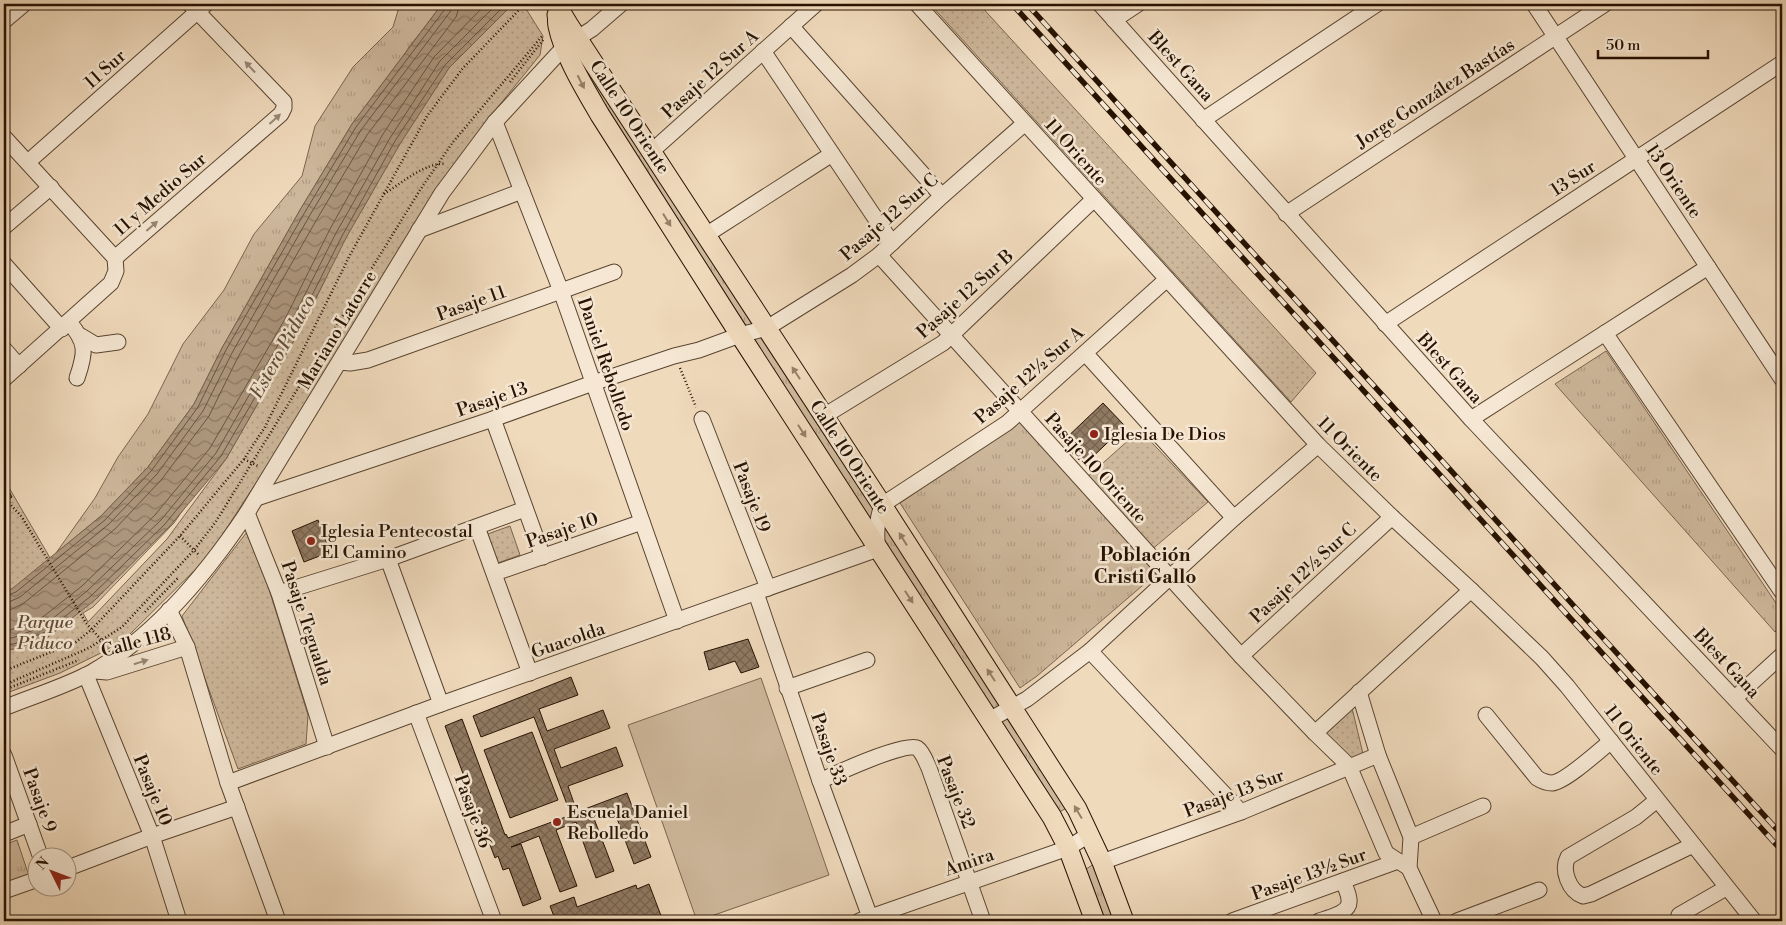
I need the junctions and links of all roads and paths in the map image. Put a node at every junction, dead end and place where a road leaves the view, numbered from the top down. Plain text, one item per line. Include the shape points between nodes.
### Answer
1 (24, 4) edge
2 (621, 4) edge
3 (816, 4) edge
4 (917, 4) edge
5 (1100, 4) edge
6 (1138, 4) edge
7 (1376, 4) edge
8 (1534, 4) edge
9 (1605, 4) edge
10 (198, 6) edge
11 (520, 9) dead end
12 (556, 9) edge
13 (1114, 20) junction
14 (4, 21) edge
15 (791, 26) junction
16 (1555, 36) junction
17 (571, 42) junction
18 (763, 51) junction
19 (1782, 64) edge
20 (1203, 120) junction
21 (495, 122) junction
22 (1025, 123) junction
23 (4, 137) edge
24 (652, 151) junction
25 (832, 154) junction
26 (1636, 159) junction
27 (28, 162) junction
28 (439, 163) junction
29 (446, 164) dead end
30 (51, 187) junction
31 (522, 191) junction
32 (384, 194) junction
33 (942, 196) junction
34 (1094, 199) junction
35 (1286, 214) junction
36 (4, 227) edge
37 (419, 230) junction
38 (706, 234) junction
39 (892, 242) junction
40 (879, 255) junction
41 (115, 258) junction
42 (4, 264) edge
43 (1708, 267) junction
44 (614, 272) dead end
45 (1166, 278) junction
46 (561, 291) junction
47 (1385, 324) junction
48 (65, 326) junction
49 (767, 328) junction
50 (1605, 333) junction
51 (740, 335) junction
52 (952, 335) junction
53 (81, 336) junction
54 (118, 342) dead end
55 (4, 349) edge
56 (1085, 353) junction
57 (674, 356) junction
58 (340, 362) junction
59 (19, 366) junction
60 (77, 378) dead end
61 (4, 379) edge
62 (1782, 379) edge
63 (593, 383) junction
64 (1021, 412) junction
65 (824, 416) junction
66 (493, 419) junction
67 (702, 419) joint
68 (1471, 419) junction
69 (1318, 445) junction
70 (244, 459) junction
71 (253, 464) junction
72 (258, 466) dead end
73 (257, 498) junction
74 (8, 499) dead end
75 (882, 505) junction
76 (4, 507) edge
77 (11, 508) junction
78 (525, 509) junction
79 (247, 513) junction
80 (1234, 518) junction
81 (1392, 518) junction
82 (642, 522) junction
83 (477, 527) junction
84 (180, 536) junction
85 (878, 548) junction
86 (194, 550) junction
87 (199, 555) dead end
88 (543, 557) junction
89 (388, 559) junction
90 (495, 573) junction
91 (1169, 578) junction
92 (1471, 590) junction
93 (762, 591) junction
94 (1782, 592) edge
95 (279, 593) junction
96 (168, 610) junction
97 (677, 621) junction
98 (91, 630) junction
99 (102, 641) junction
100 (187, 647) junction
101 (101, 649) dead end
102 (112, 651) junction
103 (1090, 651) junction
104 (1782, 655) edge
105 (1241, 656) junction
106 (81, 660) dead end
107 (867, 660) dead end
108 (4, 671) edge
109 (90, 673) junction
110 (530, 673) junction
111 (4, 685) edge
112 (788, 688) junction
113 (4, 690) edge
114 (1359, 692) junction
115 (1735, 698) junction
116 (441, 704) junction
117 (1011, 707) junction
118 (4, 708) edge
119 (416, 714) junction
120 (1486, 715) dead end
121 (989, 720) junction
122 (1315, 733) junction
123 (1611, 742) junction
124 (327, 747) junction
125 (1782, 749) edge
126 (4, 755) edge
127 (1378, 755) junction
128 (1349, 766) junction
129 (820, 781) junction
130 (228, 782) junction
131 (1657, 800) junction
132 (1483, 806) dead end
133 (237, 807) junction
134 (1241, 812) junction
135 (29, 824) junction
136 (4, 834) edge
137 (1090, 834) junction
138 (152, 836) junction
139 (1410, 837) junction
140 (1692, 845) junction
141 (38, 848) edge
142 (1068, 848) junction
143 (1102, 862) junction
144 (78, 864) edge
145 (1404, 864) junction
146 (969, 881) junction
147 (1342, 881) junction
148 (28, 883) edge
149 (1726, 888) junction
150 (1539, 890) dead end
151 (4, 891) edge
152 (1679, 915) dead end
153 (864, 919) edge
154 (1238, 920) edge
155 (179, 921) edge
156 (278, 921) edge
157 (494, 921) edge
158 (983, 921) edge
159 (1095, 921) edge
160 (1124, 921) edge
161 (1319, 921) edge
162 (1434, 921) edge
163 (1457, 921) edge
164 (1754, 921) edge

1 - 14 street
2 - 17 street, Mariano Latorre
3 - 15 street, Pasaje 12 Sur A
4 - 22 street, 11 Oriente
5 - 13 street, Blest Gana
6 - 13 street
7 - 20 street
8 - 16 street, 13 Oriente
9 - 16 street, Jorge González Bastías
10 - 27 street, 11 Sur
41 -> 10 street, 11 y Medio Sur via 284,108 284,102
11 - 32 path via 463,68 427,116
12 - 17 main road, Calle 10 Oriente via 558,25
12 - 28 path
13 - 20 street, Blest Gana
15 - 18 street, Pasaje 12 Sur A
15 - 33 street
16 - 26 street, 13 Oriente
16 - 35 street, Jorge González Bastías
17 - 21 street, Mariano Latorre
17 - 24 main road, Calle 10 Oriente
17 -> 51 main road, Calle 10 Oriente via 580,80 600,115
18 - 24 street, Pasaje 12 Sur A
18 - 25 street
19 - 26 street, 13 Sur
20 - 35 street, Blest Gana
21 - 31 street, Daniel Rebolledo
21 - 37 street, Mariano Latorre via 442,192
22 - 33 street, Pasaje 12 Sur C
22 - 34 street, 11 Oriente
23 - 27 street
24 - 38 main road, Calle 10 Oriente
25 - 38 street
25 - 39 street
26 - 43 street, 13 Oriente
26 - 47 street, 13 Sur
27 - 30 street
28 - 29 path
28 - 32 path
28 - 71 path
30 - 36 street
30 - 41 street
31 - 37 street
31 - 46 street, Daniel Rebolledo
32 - 70 path via 350,255 265,427
33 - 39 street, Pasaje 12 Sur C
34 - 45 street, 11 Oriente
34 - 52 street, Pasaje 12 Sur B
35 - 47 street, Blest Gana
37 - 58 street, Mariano Latorre
38 - 49 main road, Calle 10 Oriente
39 - 40 street, Pasaje 12 Sur C
40 - 49 street, Pasaje 12 Sur C
40 - 52 street, Pasaje 10 Oriente
41 - 48 street, 11 y Medio Sur via 116,271 111,283
42 - 48 street
43 - 50 street
43 - 62 street, 13 Oriente
44 - 46 street, Pasaje 11
45 - 56 street, Pasaje 12½ Sur A
45 - 69 street, 11 Oriente
46 - 58 street, Pasaje 11 via 368,360
46 - 63 street, Daniel Rebolledo
47 - 68 street, Blest Gana
48 - 53 street
48 - 59 street, 11 y Medio Sur
49 - 51 street, Pasaje 12 Sur C
65 -> 49 main road, Calle 10 Oriente
50 - 68 street
50 - 94 street
51 - 57 street, Pasaje 13
51 -> 85 main road, Calle 10 Oriente
52 - 64 street, Pasaje 10 Oriente
52 - 65 street, Pasaje 12 Sur B via 934,350
53 - 54 street via 96,344
53 - 60 street via 83,354
55 - 59 street
56 - 64 street, Pasaje 12½ Sur A
56 - 80 street
57 - 63 street, Pasaje 13
57 - 67 path
58 - 73 street, Mariano Latorre
59 - 61 street, 11 y Medio Sur
63 - 66 street, Pasaje 13
63 - 82 street, Daniel Rebolledo
64 - 75 street, Pasaje 12½ Sur A
64 - 91 street, Pasaje 10 Oriente
65 - 75 main road, Calle 10 Oriente
66 - 73 street, Pasaje 13
66 - 78 street
67 - 93 street, Pasaje 19
68 - 115 street, Blest Gana
69 - 80 street
69 - 81 street, 11 Oriente
70 - 71 path
70 - 84 path
71 - 72 path
71 - 86 path via 215,524
73 - 79 street, Mariano Latorre
74 - 77 path
75 - 85 street via 876,523
117 -> 75 main road, Calle 10 Oriente
76 - 77 path
77 - 98 path via 23,519
78 - 83 street
78 - 88 street
79 - 95 street, Pasaje Tegualda
79 - 96 street, Mariano Latorre via 211,564
80 - 91 street
81 - 92 street, 11 Oriente
81 - 105 street, Pasaje 12½ Sur C
82 - 88 street, Pasaje 10
82 - 97 street, Daniel Rebolledo
83 - 89 street
83 - 90 street
84 - 86 path
84 - 98 path
85 - 93 street, Guacolda
85 -> 121 main road, Calle 10 Oriente
86 - 87 path
86 - 99 path via 122,627
88 - 90 street, Pasaje 10
89 - 95 street
89 - 116 street
90 - 110 street
91 - 103 street
91 - 105 street, Pasaje 10 Oriente
92 - 114 street
92 - 123 street, 11 Oriente via 1548,665
93 - 97 street, Guacolda
93 - 112 street, Pasaje 33
95 - 124 street, Pasaje Tegualda
96 - 100 street
96 - 102 street, Mariano Latorre via 143,636
97 - 110 street, Guacolda
98 - 99 path
98 - 108 path via 76,642
99 - 102 path
99 - 111 path
109 -> 100 street, Calle 118 via 107,672
100 - 130 street
101 - 102 path
102 - 109 street, Mariano Latorre
103 - 117 street via 1051,682
103 - 134 street
104 - 115 street
105 - 122 street, Pasaje 10 Oriente
106 - 113 path
107 - 112 street
109 - 118 street, Calle 118
109 - 138 street, Pasaje 10
110 - 116 street, Guacolda
112 - 129 street, Pasaje 33
114 - 122 street
114 - 127 street, Pasaje 10 Oriente
115 - 125 street, Blest Gana
116 - 119 street, Guacolda
117 - 121 street
137 -> 117 main road, Calle 10 Oriente
119 - 124 street, Guacolda
119 - 157 street, Pasaje 36
120 - 123 street via 1537,778 1544,782 1563,779
121 - 142 main road, Calle 10 Oriente via 1052,817
122 - 128 street, Pasaje 10 Oriente
123 - 131 street, 11 Oriente
124 - 130 street, Guacolda
126 - 135 street, Pasaje 9
127 - 128 street, Pasaje 13 Sur
127 - 139 street, Pasaje 10 Oriente
128 - 134 street, Pasaje 13 Sur
128 - 145 street, Pasaje 10 Oriente via 1386,853
129 - 146 street, Pasaje 32 via 886,753 916,747 929,768
129 - 153 street, Pasaje 33
130 - 133 street
131 - 140 street, 11 Oriente
131 - 140 street via 1636,817 1568,857 1565,873 1576,892 1583,896 1591,894
132 - 139 street
133 - 138 street
133 - 156 street
134 - 143 street, Pasaje 13 Sur
135 - 136 street
135 - 141 street, Pasaje 9
137 - 142 street, Amira
137 - 143 main road, Calle 10 Oriente
138 - 144 street
138 - 155 street, Pasaje 10
139 - 145 street, Pasaje 10 Oriente
140 - 149 street, 11 Oriente
142 - 146 street, Amira
142 - 159 main road, Calle 10 Oriente
143 - 160 main road, Calle 10 Oriente
145 - 147 street, Pasaje 13½ Sur
145 - 162 street, Pasaje 10 Oriente
146 - 153 street, Amira
146 - 158 street, Pasaje 32
147 - 154 street, Pasaje 13½ Sur
147 - 161 street via 1349,906 1344,912
148 - 151 street
149 - 152 street
149 - 164 street, 11 Oriente
150 - 163 street

